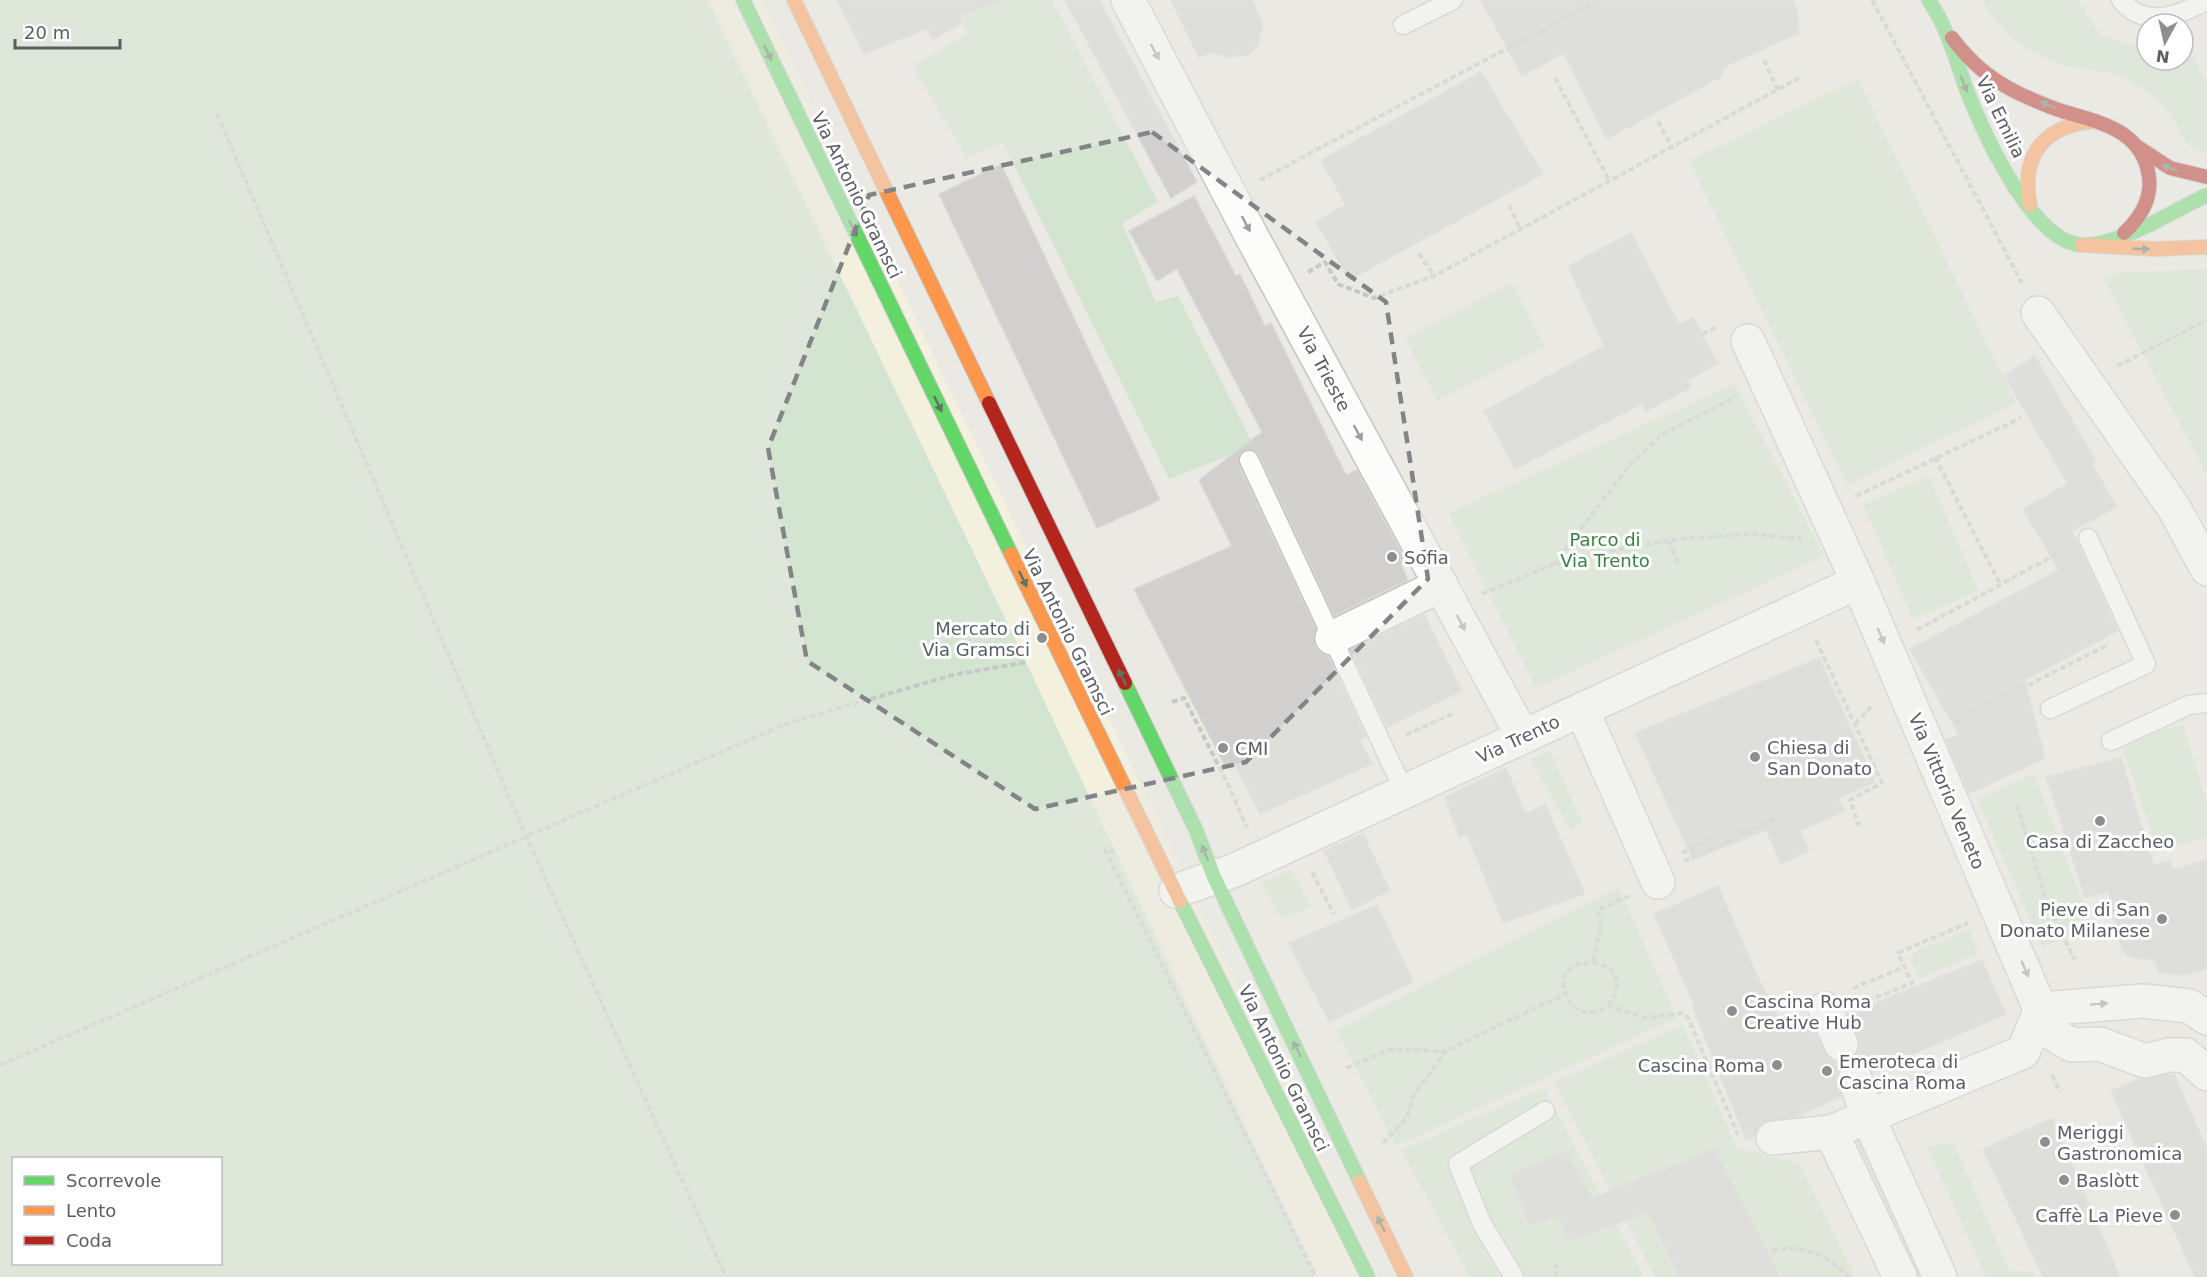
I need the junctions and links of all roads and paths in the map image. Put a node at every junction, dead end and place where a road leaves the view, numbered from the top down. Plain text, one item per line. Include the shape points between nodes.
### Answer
1 (742, 0) edge
2 (794, 0) edge
3 (1128, 0) edge
4 (1453, 0) edge
5 (1598, 0) edge
6 (1872, 0) edge
7 (1929, 0) edge
8 (2121, 0) edge
9 (2207, 1) edge
10 (1403, 25) dead end
11 (1945, 29) junction
12 (1764, 60) dead end
13 (1555, 78) dead end
14 (1799, 78) dead end
15 (1778, 90) junction
16 (217, 114) dead end
17 (1658, 121) dead end
18 (2103, 123) junction
19 (1672, 147) junction
20 (2138, 147) junction
21 (2207, 177) edge
22 (1609, 180) junction
23 (2207, 195) edge
24 (1232, 199) junction
25 (1509, 205) dead end
26 (2035, 216) junction
27 (1520, 229) junction
28 (2115, 239) junction
29 (2082, 245) junction
30 (2207, 247) edge
31 (1419, 253) dead end
32 (1434, 276) junction
33 (1280, 288) junction
34 (2038, 313) joint
35 (2207, 320) edge
36 (1748, 341) dead end
37 (2087, 382) junction
38 (1768, 384) junction
39 (2021, 418) dead end
40 (1935, 456) junction
41 (1249, 460) dead end
42 (1826, 511) junction
43 (2088, 538) joint
44 (1669, 541) junction
45 (1841, 544) junction
46 (1552, 565) junction
47 (1679, 566) dead end
48 (2207, 569) edge
49 (1858, 582) junction
50 (2000, 584) junction
51 (1441, 585) junction
52 (1473, 597) dead end
53 (1913, 632) dead end
54 (2131, 633) junction
55 (1814, 635) dead end
56 (1332, 638) junction
57 (1033, 661) dead end
58 (1877, 701) dead end
59 (2206, 703) edge
60 (1163, 706) dead end
61 (2050, 709) dead end
62 (1582, 710) junction
63 (1454, 713) dead end
64 (1855, 724) junction
65 (1950, 725) dead end
66 (1410, 734) dead end
67 (1523, 737) junction
68 (2111, 741) dead end
69 (1404, 791) junction
70 (2017, 805) dead end
71 (1859, 826) dead end
72 (1247, 829) dead end
73 (1744, 834) junction
74 (526, 836) junction
75 (1297, 840) junction
76 (1790, 849) dead end
77 (1125, 852) dead end
78 (1682, 852) dead end
79 (1214, 877) junction
80 (1657, 878) joint
81 (1176, 891) junction
82 (1626, 897) dead end
83 (1334, 914) dead end
84 (1973, 927) dead end
85 (2075, 960) dead end
86 (1593, 961) junction
87 (1905, 967) junction
88 (1565, 994) junction
89 (1843, 1002) junction
90 (2201, 1004) edge
91 (1608, 1006) junction
92 (2041, 1009) junction
93 (1841, 1044) dead end
94 (1446, 1051) junction
95 (0, 1065) edge
96 (1346, 1068) dead end
97 (2207, 1074) edge
98 (1855, 1079) dead end
99 (1545, 1111) dead end
100 (1868, 1117) junction
101 (1831, 1132) junction
102 (1773, 1138) joint
103 (1383, 1143) dead end
104 (1772, 1251) dead end
105 (1556, 1264) dead end
106 (726, 1277) edge
107 (1316, 1277) edge
108 (1368, 1277) edge
109 (1407, 1277) edge
110 (1514, 1277) edge
111 (1556, 1277) edge
112 (1849, 1277) edge
113 (1900, 1277) edge
114 (1940, 1277) edge

1 -> 81 main road, Via Antonio Gramsci via 828,163
79 -> 2 main road, Via Antonio Gramsci via 1196,830 860,148
3 -> 24 street, Via Trieste
4 - 10 lane
5 - 24 path via 1279,170
6 - 34 path
7 - 11 main road, Via Emilia
8 - 9 lane via 2131,12 2147,17 2166,17
18 -> 11 main road, Via Emilia via 2046,105 1988,75 1975,66
11 -> 26 main road, Via Emilia via 1996,154
12 - 15 path
13 - 22 path
14 - 15 path
15 - 19 path
16 - 74 path
17 - 19 path
18 - 20 main road, Via Emilia via 2124,132
18 - 26 main road, Via Emilia via 2070,124 2039,145 2026,176 2027,195
19 - 22 path
21 -> 20 main road, Via Emilia via 2170,169
20 - 28 main road, Via Emilia via 2149,172 2149,195 2134,225
22 - 27 path
23 - 28 main road
24 -> 33 street, Via Trieste
25 - 27 path
26 - 29 main road, Via Emilia via 2054,235
27 - 32 path
28 - 29 main road
29 -> 30 main road
31 - 32 path
32 - 33 path via 1374,298 1338,284 1325,262 1306,274 1293,276
33 -> 51 street, Via Trieste
34 - 37 street
35 - 37 path
36 - 38 street, Via Vittorio Veneto
37 - 48 street via 2174,508
38 - 42 street, Via Vittorio Veneto
38 - 46 path via 1723,402 1661,435 1630,465
39 - 40 path
40 - 42 path
40 - 50 path
41 - 56 lane
42 - 45 street, Via Vittorio Veneto
43 - 50 path
43 - 54 lane
44 - 45 path via 1754,534
44 - 46 path
44 - 47 path
45 - 49 street, Via Vittorio Veneto
46 - 52 path
49 - 62 street, Via Trento
49 -> 92 street, Via Vittorio Veneto via 1963,860
50 - 53 path
51 - 56 street
51 -> 67 street, Via Trieste
54 - 61 lane via 2146,664
54 - 65 path
55 - 64 path
56 - 69 lane
57 - 74 path via 953,675 788,723
58 - 64 path
59 - 68 lane via 2189,705
60 - 72 path via 1184,698
62 - 67 street, Via Trento
62 - 80 street
63 - 66 path
64 - 71 path via 1882,783 1850,800
67 - 69 street, Via Trento
69 - 75 street, Via Trento
70 - 85 path via 2048,905
73 - 76 path via 1776,818
73 - 78 path via 1738,828
73 - 80 path
74 - 95 path
74 - 106 path
75 - 79 street, Via Trento
75 - 83 path
77 - 107 path via 1105,850
79 - 81 street, Via Trento
109 -> 79 main road, Via Antonio Gramsci
81 - 108 main road, Via Antonio Gramsci
82 - 86 path via 1598,910 1601,925
84 - 87 path via 1971,921 1898,953
86 - 88 path via 1570,970
86 - 91 path via 1613,975 1616,992
87 - 89 path
87 - 89 path via 1912,983
88 - 91 path via 1583,1012
88 - 94 path
89 - 93 street
92 -> 90 street via 2143,1001
91 - 102 path via 1646,1018 1682,1013 1688,1018 1742,1145
92 - 97 street, Via Vittorio Veneto via 2050,1032 2072,1045 2100,1044 2145,1061 2186,1055
92 - 100 street via 2023,1052
94 - 96 path via 1389,1050
94 - 103 path via 1414,1095 1407,1117
98 - 100 street
99 - 110 lane via 1458,1164 1482,1224
100 - 101 street
100 - 114 street
101 - 102 street
101 - 113 street
104 - 112 path via 1786,1247 1822,1255
105 - 111 path

